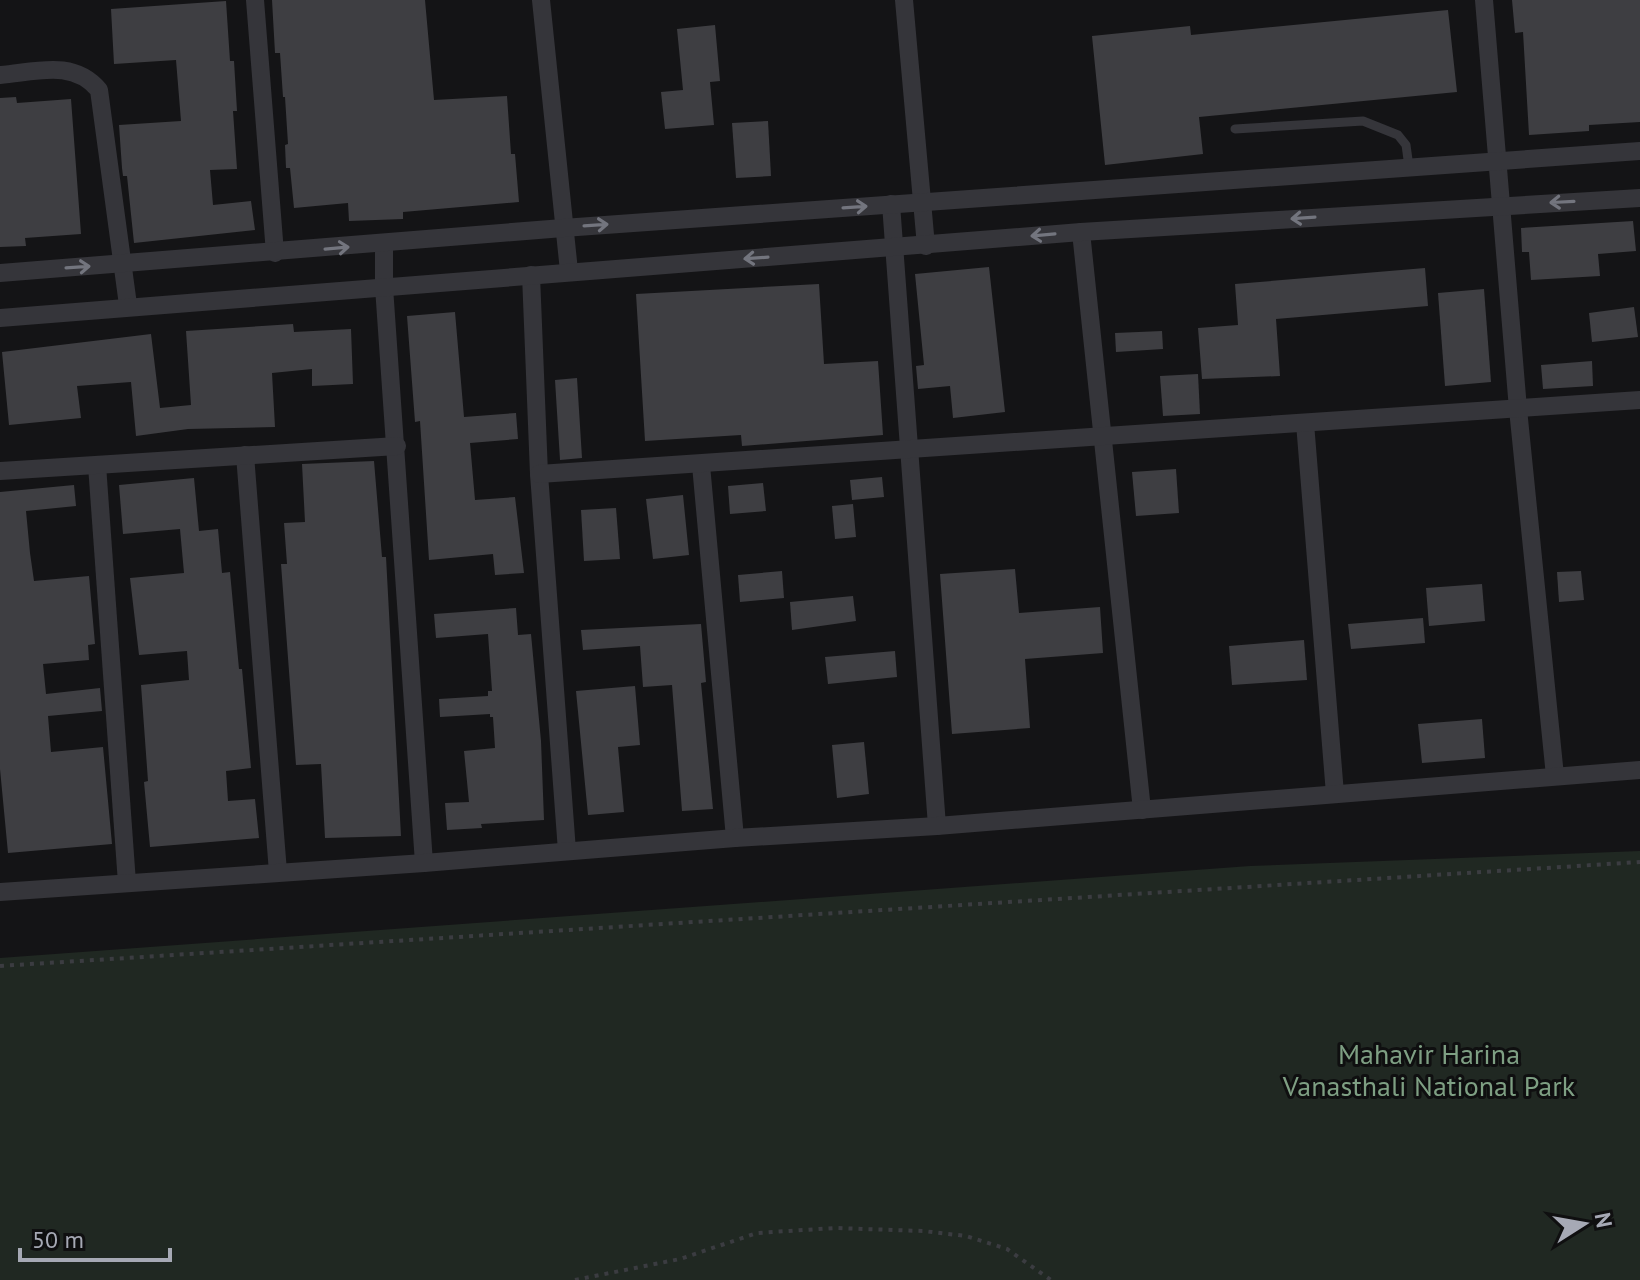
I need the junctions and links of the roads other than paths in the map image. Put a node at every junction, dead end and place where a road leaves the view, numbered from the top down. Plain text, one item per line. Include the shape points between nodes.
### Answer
1 (255, 0) edge
2 (541, 0) edge
3 (904, 0) edge
4 (1484, 0) edge
5 (0, 75) edge
6 (1235, 129) dead end
7 (1640, 151) edge
8 (1496, 161) junction
9 (1409, 167) junction
10 (1640, 198) edge
11 (923, 202) junction
12 (891, 204) junction
13 (1500, 206) junction
14 (563, 228) junction
15 (1081, 232) junction
16 (384, 243) junction
17 (926, 246) junction
18 (895, 249) junction
19 (275, 253) junction
20 (122, 264) junction
21 (569, 271) junction
22 (0, 273) edge
23 (531, 275) junction
24 (384, 287) junction
25 (128, 305) junction
26 (0, 318) edge
27 (1640, 400) edge
28 (1518, 409) junction
29 (1305, 423) junction
30 (1104, 437) junction
31 (397, 446) junction
32 (910, 450) junction
33 (245, 455) junction
34 (97, 465) junction
35 (701, 465) junction
36 (0, 471) edge
37 (539, 474) junction
38 (1640, 770) edge
39 (1555, 776) junction
40 (1335, 794) junction
41 (1142, 810) junction
42 (937, 826) junction
43 (735, 838) junction
44 (567, 851) junction
45 (424, 863) junction
46 (278, 872) junction
47 (127, 883) junction
48 (0, 892) edge

1 - 19 street
2 - 14 street
3 - 11 street
4 - 8 street
5 - 20 street via 66,69 88,76 99,90
6 - 9 lane via 1363,121 1398,135 1406,145
7 - 8 street
8 - 9 street
8 - 13 street
9 - 11 street
10 -> 13 street
11 - 12 street
11 - 17 street
14 -> 12 street
12 - 18 street
13 -> 15 street
13 - 28 street
14 - 16 street
14 - 21 street
15 -> 17 street
15 - 30 street
19 -> 16 street
16 - 24 street
17 - 18 street
18 -> 21 street
18 - 32 street
19 - 20 street
22 -> 20 street
20 - 25 street
21 - 23 street
23 - 24 street
23 - 37 street
24 - 25 street
24 - 31 street
25 - 26 street
27 - 28 street
28 - 29 street
28 - 39 street
29 - 30 street
29 - 40 street
30 - 32 street
30 - 41 street
31 - 33 street
31 - 45 street
32 - 35 street
32 - 42 street
33 - 34 street
33 - 46 street
34 - 36 street
34 - 47 street
35 - 37 street
35 - 43 street
37 - 44 street
38 - 39 street
39 - 40 street
40 - 41 street
41 - 42 street
42 - 43 street
43 - 44 street
44 - 45 street
45 - 46 street
46 - 47 street
47 - 48 street

